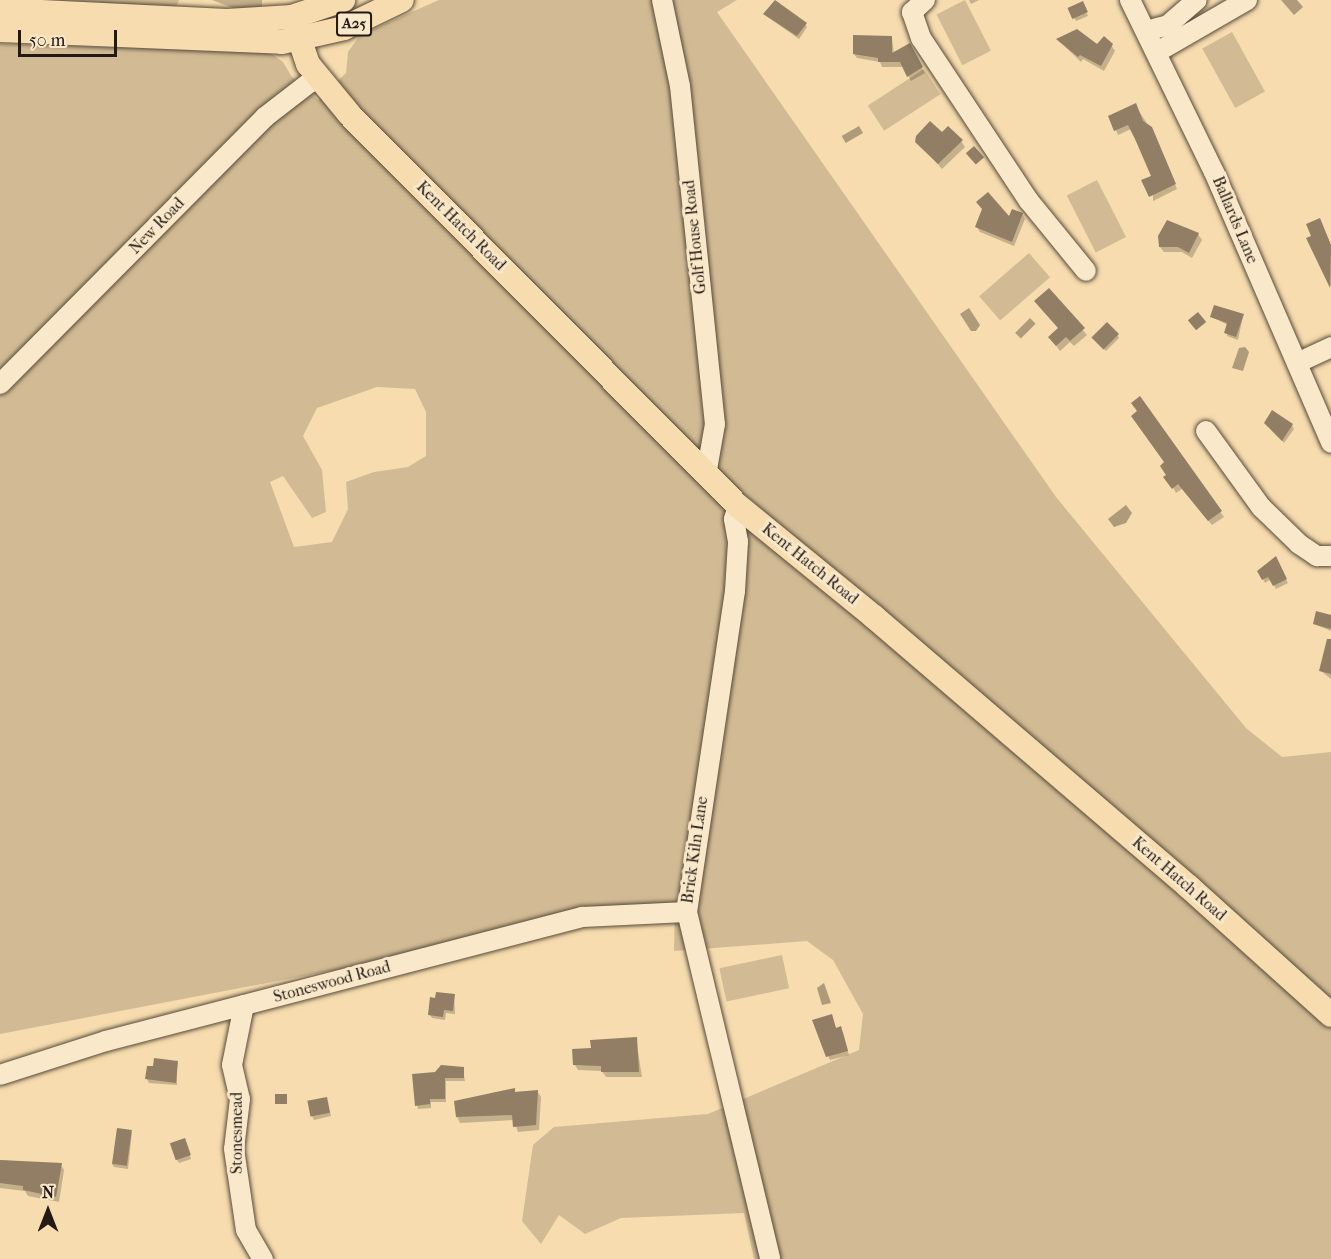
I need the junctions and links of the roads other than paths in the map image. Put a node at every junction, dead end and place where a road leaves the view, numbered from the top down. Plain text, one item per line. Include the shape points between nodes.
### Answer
1 (343, 0) edge
2 (402, 0) edge
3 (662, 0) edge
4 (925, 0) edge
5 (1130, 0) edge
6 (1197, 0) edge
7 (1247, 0) edge
8 (0, 10) edge
9 (308, 11) edge
10 (0, 30) edge
11 (1146, 31) junction
12 (313, 38) junction
13 (1157, 52) junction
14 (321, 78) junction
15 (1086, 271) dead end
16 (1331, 347) edge
17 (1296, 363) junction
18 (0, 384) edge
19 (1206, 431) dead end
20 (1331, 443) edge
21 (706, 475) junction
22 (738, 506) junction
23 (1331, 556) edge
24 (677, 911) junction
25 (244, 1005) junction
26 (1331, 1016) edge
27 (0, 1074) edge
28 (263, 1259) edge
29 (770, 1259) edge

1 - 9 main road
2 - 12 main road, A25
3 - 21 street, Golf House Road via 680,86 715,424
4 - 15 street via 912,12 921,38 1029,201
5 - 11 street, Ballards Lane
6 - 11 street via 1168,25
7 - 13 street
8 - 9 main road via 227,21
9 - 12 main road
10 - 12 main road, A25 via 258,42
11 - 13 street, Ballards Lane
12 - 14 main road
13 - 17 street, Ballards Lane via 1218,179
14 - 18 street, New Road via 265,117
14 - 21 main road, Kent Hatch Road via 349,114
16 - 17 street
17 - 20 street, Ballards Lane
19 - 23 street via 1262,507 1299,544 1317,556
21 - 22 main road, Kent Hatch Road
22 - 24 street, Brick Kiln Lane via 734,519 738,543 735,591
22 - 26 main road, Kent Hatch Road via 1189,886
24 - 25 street, Stoneswood Road via 582,917
24 - 29 street, Brick Kiln Lane
25 - 27 street, Stoneswood Road
25 - 28 street, Stonesmead via 232,1065 240,1099 234,1149 246,1230

